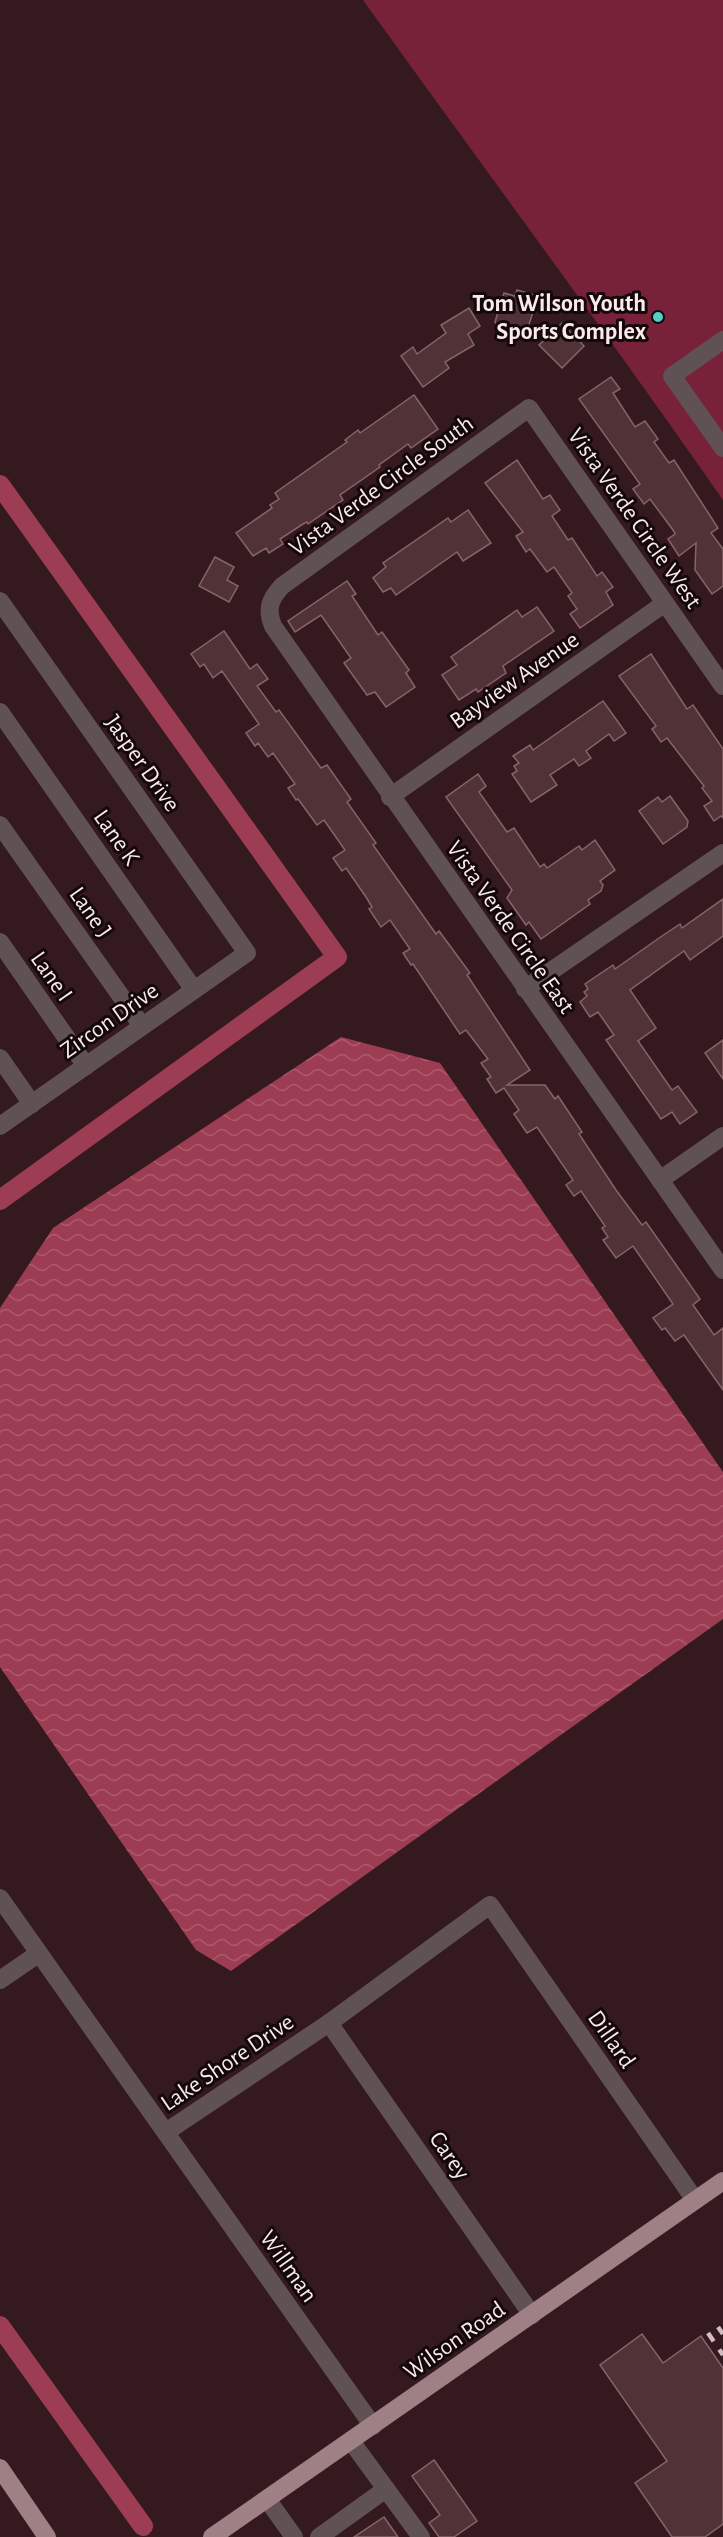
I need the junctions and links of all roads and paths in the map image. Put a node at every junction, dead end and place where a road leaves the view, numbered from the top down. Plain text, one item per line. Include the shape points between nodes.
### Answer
1 (723, 340) edge
2 (529, 408) joint
3 (723, 448) edge
4 (0, 601) edge
5 (665, 603) junction
6 (269, 608) joint
7 (723, 686) edge
8 (0, 712) edge
9 (390, 797) junction
10 (0, 825) edge
11 (723, 853) edge
12 (0, 942) edge
13 (247, 953) joint
14 (525, 989) junction
15 (194, 990) junction
16 (142, 1026) junction
17 (0, 1058) edge
18 (86, 1066) junction
19 (32, 1104) junction
20 (0, 1126) edge
21 (723, 1136) edge
22 (660, 1180) junction
23 (723, 1270) edge
24 (0, 1898) edge
25 (490, 1905) joint
26 (38, 1954) junction
27 (0, 1980) edge
28 (329, 2023) junction
29 (166, 2132) junction
30 (723, 2181) edge
31 (695, 2200) junction
32 (532, 2315) junction
33 (373, 2426) junction
34 (351, 2441) junction
35 (0, 2468) edge
36 (386, 2489) junction
37 (267, 2499) junction
38 (219, 2535) edge
39 (47, 2537) edge
40 (294, 2537) edge
41 (319, 2537) edge
42 (421, 2537) edge

1 - 3 street via 672,376
2 - 5 street, Vista Verde Circle West
2 - 6 street, Vista Verde Circle South via 282,586
4 - 13 street, Jasper Drive
5 - 7 street, Vista Verde Circle West
5 - 9 street, Bayview Avenue
6 - 9 street, Vista Verde Circle East via 273,626
8 - 15 street, Lane K
9 - 14 street, Vista Verde Circle East
10 - 16 street, Lane J
11 - 14 street
12 - 18 street, Lane I
13 - 15 street, Zircon Drive
14 - 22 street, Vista Verde Circle East
15 - 16 street, Zircon Drive
16 - 18 street, Zircon Drive
17 - 19 street
18 - 19 street, Zircon Drive
19 - 20 street, Zircon Drive
21 - 22 street
22 - 23 street, Vista Verde Circle East
24 - 26 street, Lake Shore Drive
25 - 28 street, Lake Shore Drive
25 - 31 street, Dillard
26 - 27 street
26 - 29 street, Lake Shore Drive
28 - 29 street, Lake Shore Drive
28 - 32 street, Carey
29 - 33 street, Willman
30 - 31 main road, Wilson Road
31 - 32 main road, Wilson Road
32 - 33 main road, Wilson Road
33 - 34 main road, Wilson Road
34 - 36 street
34 - 37 main road, Wilson Road
35 - 39 main road
36 - 41 street
36 - 42 street
37 - 38 main road, Wilson Road
37 - 40 street

